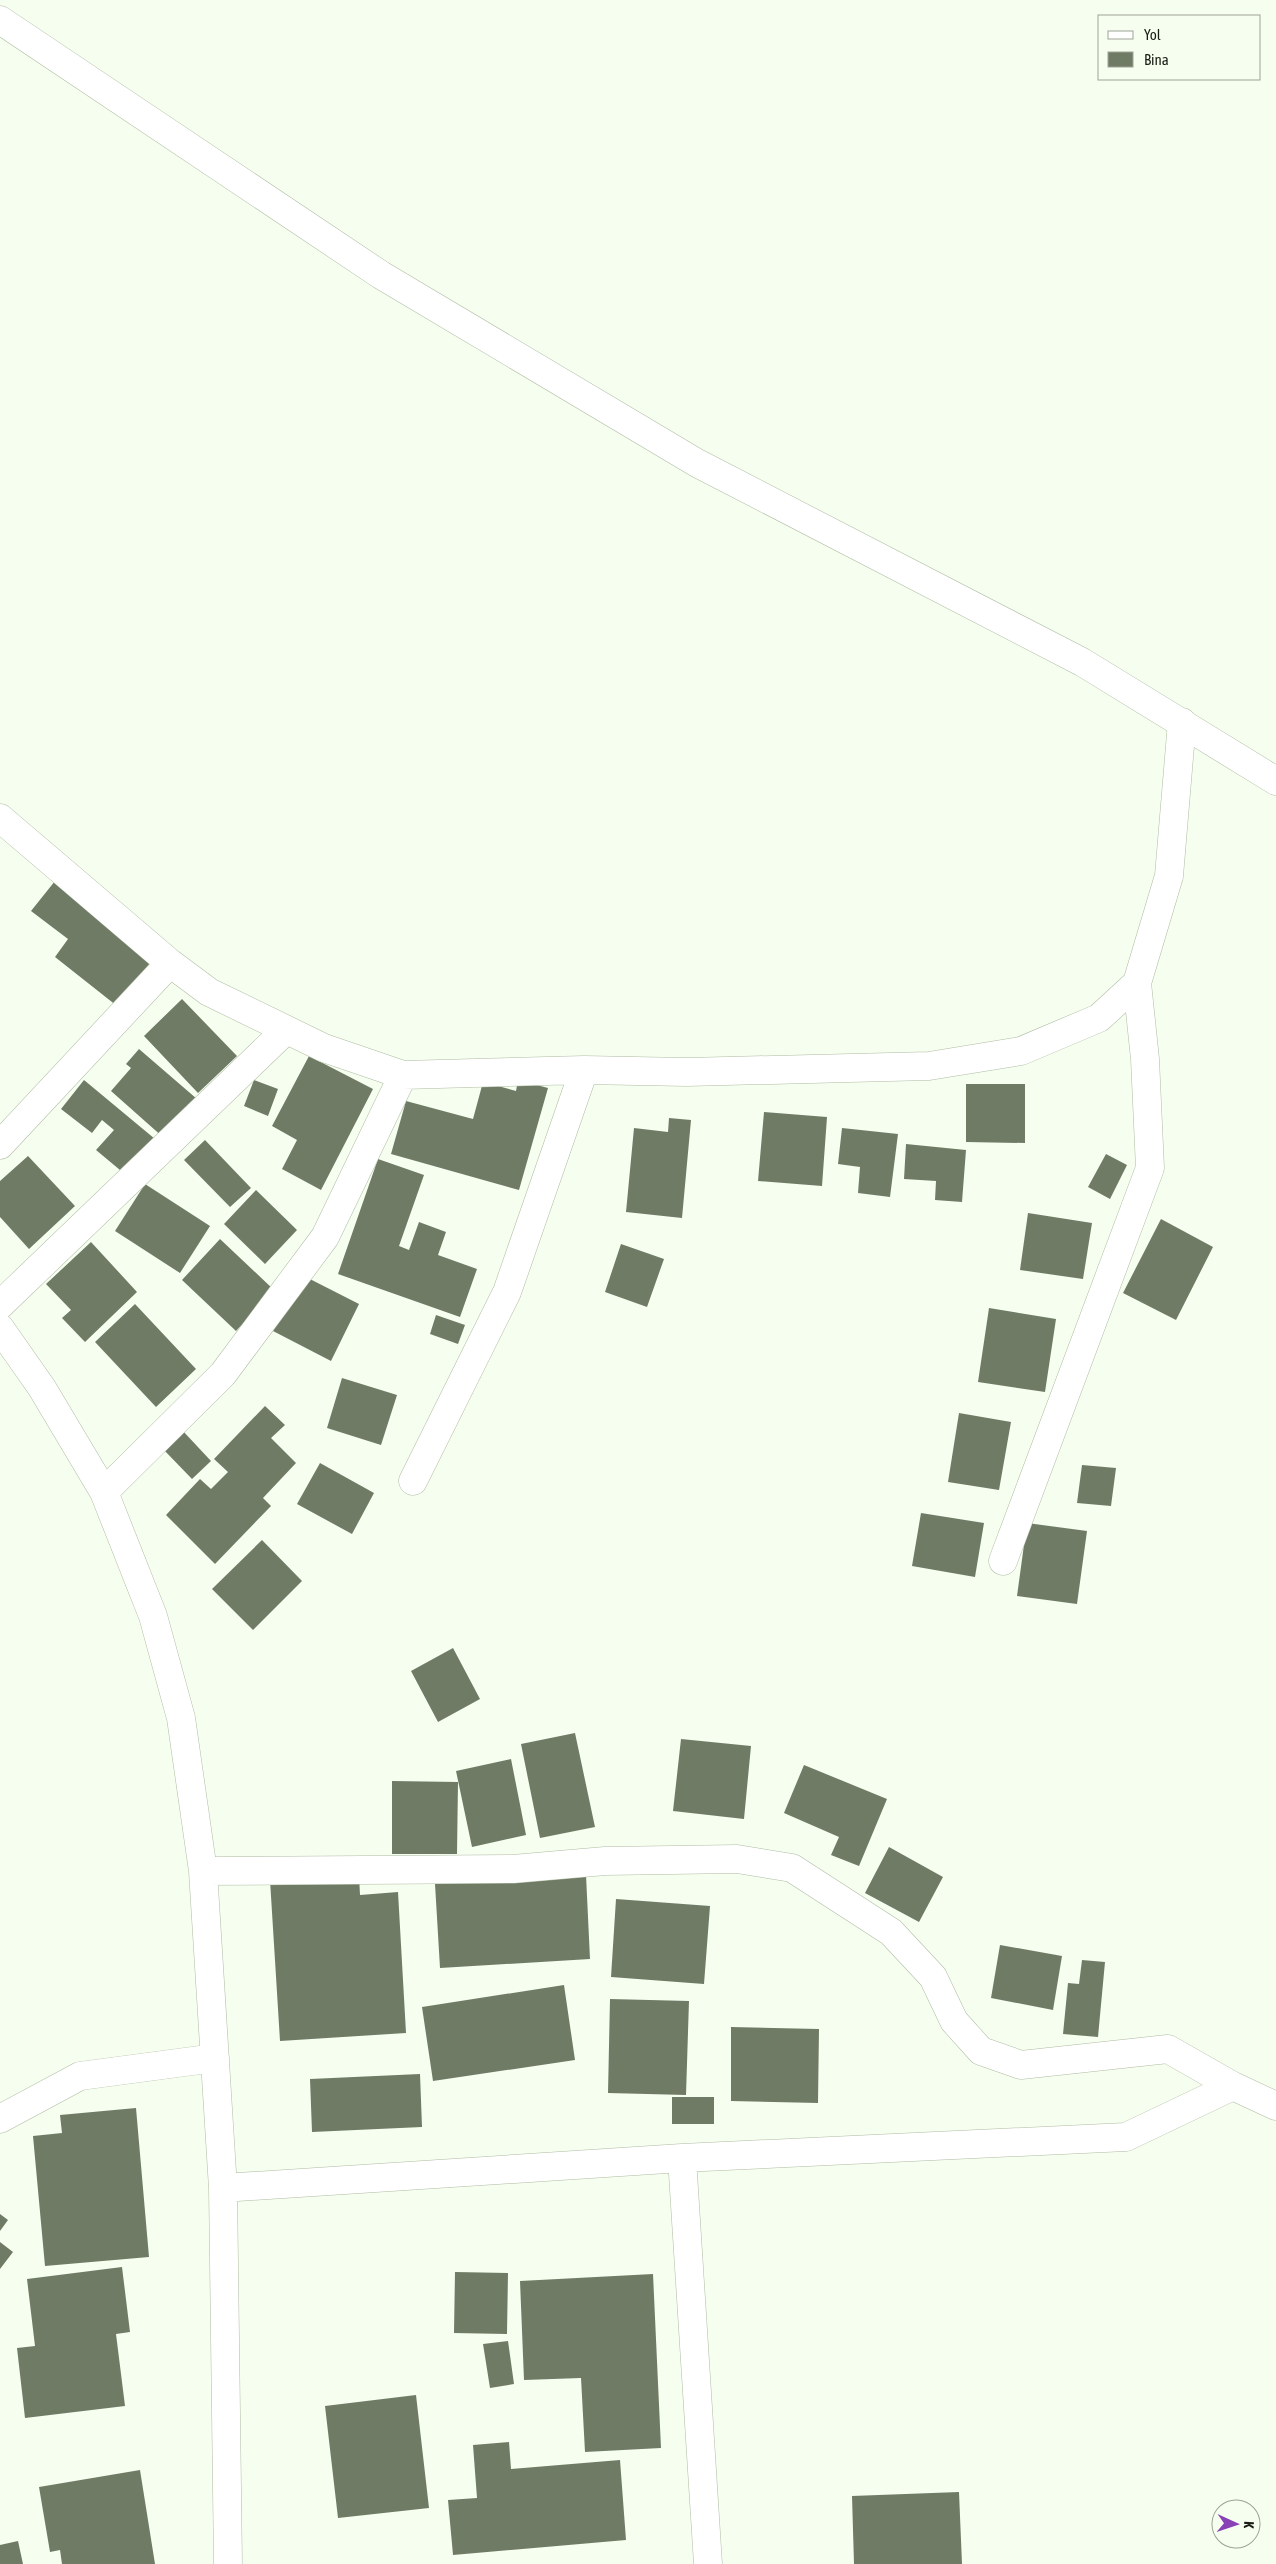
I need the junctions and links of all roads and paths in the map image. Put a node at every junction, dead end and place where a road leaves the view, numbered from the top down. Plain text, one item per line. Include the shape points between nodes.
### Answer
1 (0, 20) edge
2 (1182, 722) junction
3 (1276, 781) edge
4 (0, 818) edge
5 (170, 963) junction
6 (1137, 983) junction
7 (286, 1030) junction
8 (584, 1070) junction
9 (404, 1074) junction
10 (0, 1145) edge
11 (0, 1305) edge
12 (0, 1328) edge
13 (414, 1482) dead end
14 (104, 1492) junction
15 (1003, 1561) dead end
16 (203, 1871) junction
17 (215, 2058) junction
18 (1232, 2086) junction
19 (1276, 2106) edge
20 (0, 2119) edge
21 (682, 2158) junction
22 (224, 2188) junction
23 (228, 2564) edge
24 (708, 2564) edge

1 - 2 street via 381,275 697,463 1082,662
2 - 3 street
2 - 6 street via 1169,876
4 - 5 street
5 - 7 street via 209,992
5 - 10 street
6 - 8 street via 1099,1018 1022,1051 929,1066 687,1072
6 - 15 street via 1145,1059 1150,1168
7 - 9 street via 324,1048
7 - 11 street
8 - 9 street
8 - 13 street via 507,1292
9 - 14 street via 325,1237 224,1374
12 - 14 street via 42,1388
14 - 16 street via 153,1616 180,1718
16 - 17 street
16 - 18 street via 513,1869 605,1860 736,1859 792,1868 891,1932 933,1977 954,2021 981,2051 1021,2065 1168,2048
17 - 20 street via 80,2076
17 - 22 street
18 - 19 street
18 - 21 street via 1126,2138
21 - 22 street
21 - 24 street
22 - 23 street

